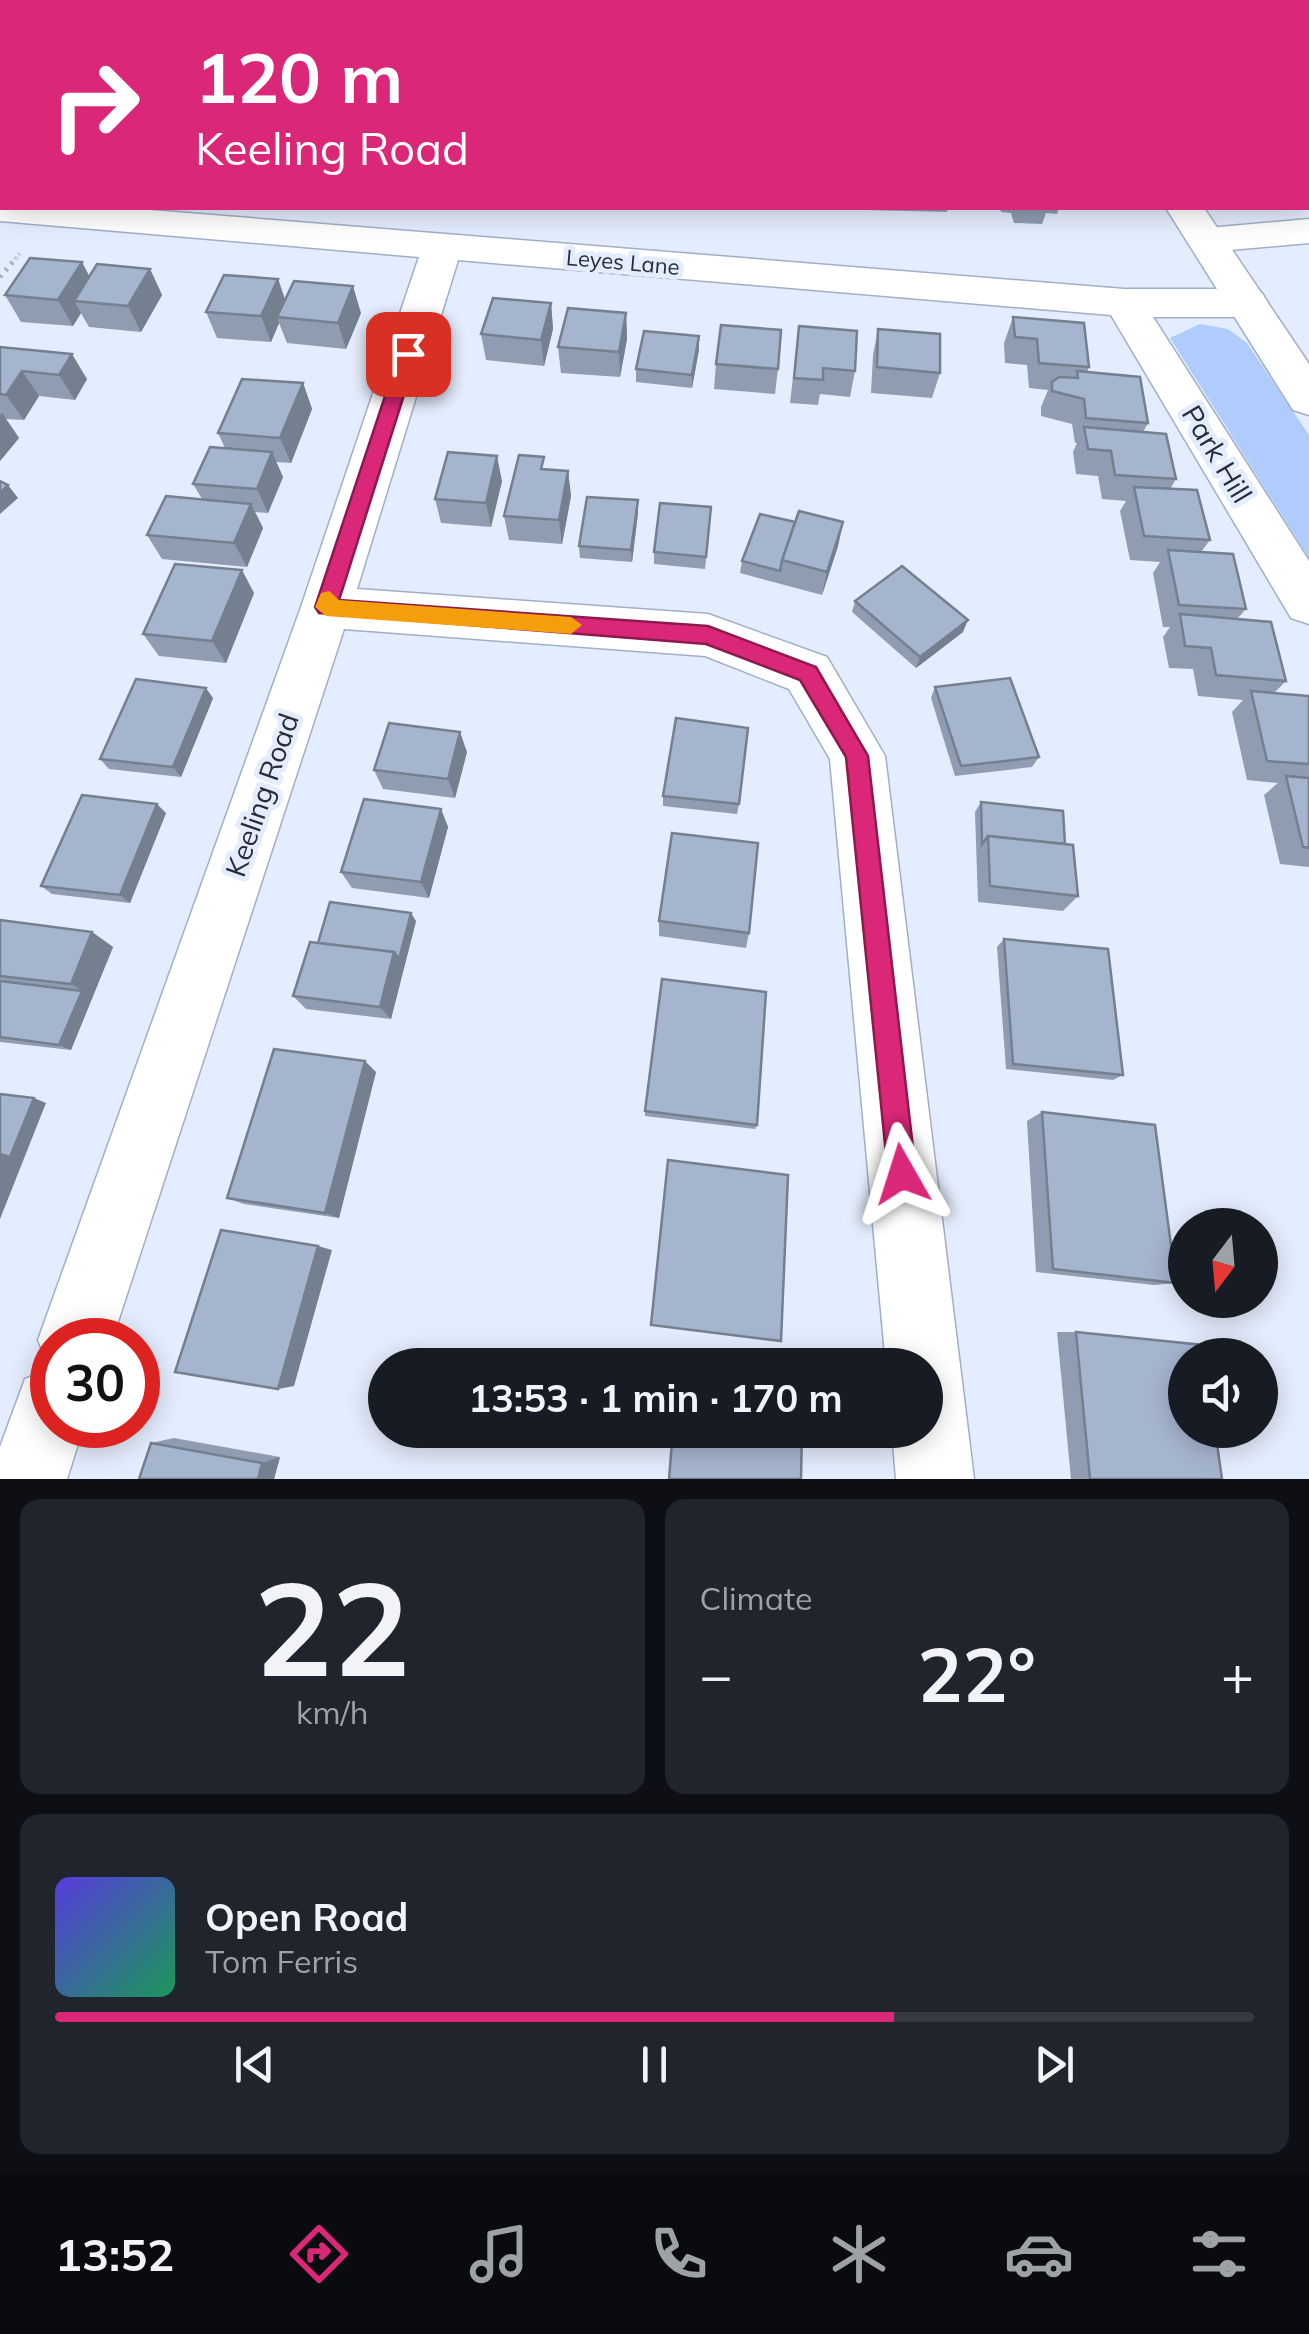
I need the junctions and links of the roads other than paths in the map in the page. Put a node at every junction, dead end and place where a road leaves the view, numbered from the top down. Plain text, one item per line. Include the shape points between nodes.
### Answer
1 (0, 210) edge
2 (1197, 224) edge
3 (1309, 231) edge
4 (442, 248) junction
5 (1124, 303) junction
6 (1246, 303) junction
7 (1309, 400) edge
8 (1309, 604) edge
9 (326, 607) junction
10 (83, 1318) edge
11 (921, 1348) edge
12 (38, 1448) edge
13 (932, 1448) edge
14 (28, 1479) edge
15 (935, 1479) edge

1 - 4 street, Leyes Lane
2 - 3 street
2 - 6 street
4 - 5 street, Leyes Lane
4 - 9 street, Keeling Road
5 - 6 street, Leyes Lane
5 - 8 street, Park Hill
6 - 7 street
9 - 10 street, Keeling Road
9 - 11 street via 708,635 808,674 857,756
12 - 14 street
13 - 15 street

